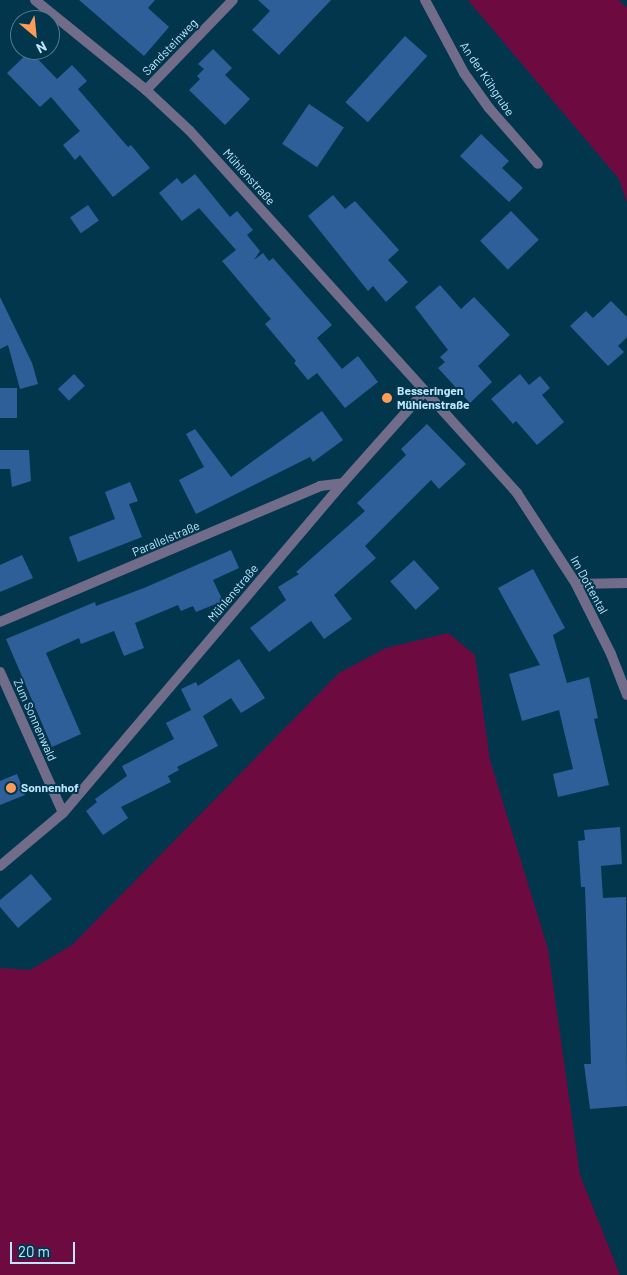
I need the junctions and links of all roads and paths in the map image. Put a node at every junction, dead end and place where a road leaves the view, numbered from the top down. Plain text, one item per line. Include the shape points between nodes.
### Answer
1 (34, 0) edge
2 (233, 0) edge
3 (425, 0) edge
4 (146, 90) junction
5 (538, 164) dead end
6 (424, 392) junction
7 (343, 483) junction
8 (517, 493) joint
9 (627, 583) edge
10 (576, 584) junction
11 (0, 622) edge
12 (0, 672) edge
13 (627, 695) edge
14 (63, 813) junction
15 (0, 866) edge

1 - 4 street, Mühlenstraße
2 - 4 street, Sandsteinweg
3 - 5 street, An der Kühgrube via 464,73 494,114
4 - 6 street, Mühlenstraße via 234,178
6 - 7 street, Mühlenstraße
6 - 8 street, Mühlenstraße
7 - 11 street, Parallelstraße via 320,486
7 - 14 street, Mühlenstraße
8 - 10 street, Im Dottental
9 - 10 street
10 - 13 street, Im Dottental via 611,654
12 - 14 street, Zum Sonnenwald
14 - 15 street

